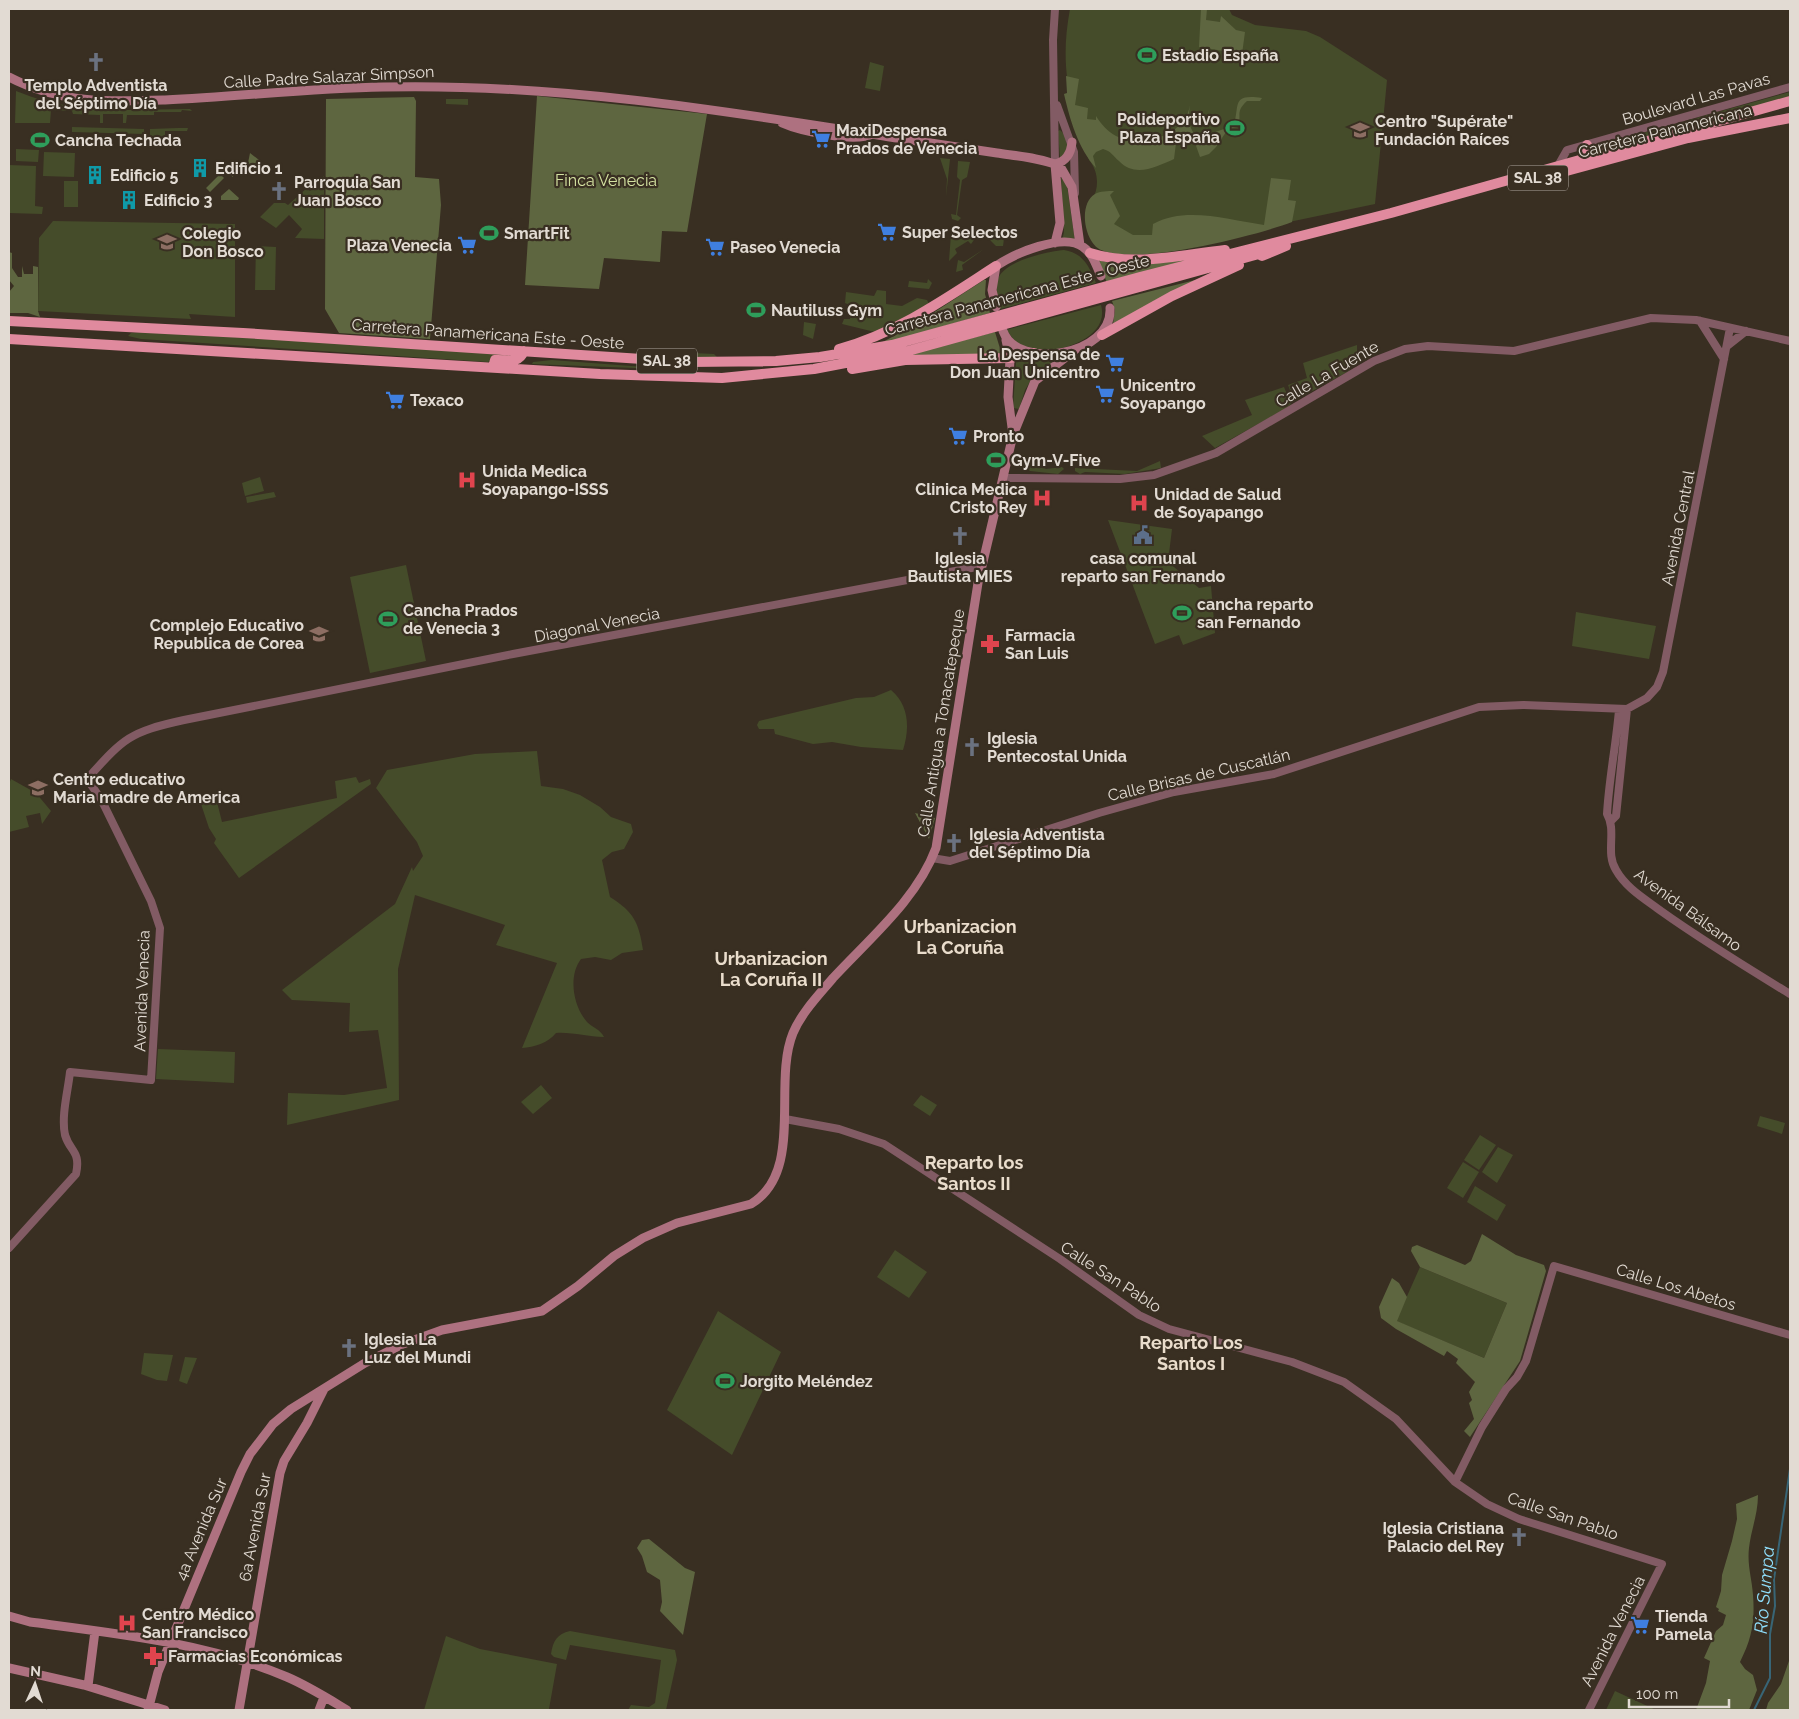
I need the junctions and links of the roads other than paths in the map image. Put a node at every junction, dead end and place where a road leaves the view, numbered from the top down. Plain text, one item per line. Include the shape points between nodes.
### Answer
1 (1055, 9) edge
2 (9, 77) edge
3 (1790, 87) edge
4 (1055, 98) junction
5 (1790, 101) edge
6 (1790, 118) edge
7 (773, 119) junction
8 (839, 128) junction
9 (799, 129) junction
10 (872, 134) junction
11 (1072, 142) junction
12 (1587, 144) junction
13 (1587, 157) junction
14 (1056, 164) junction
15 (1559, 164) junction
16 (1076, 206) junction
17 (1310, 234) junction
18 (1055, 243) junction
19 (1080, 245) junction
20 (1286, 246) junction
21 (1090, 253) junction
22 (996, 266) junction
23 (1101, 276) dead end
24 (996, 307) dead end
25 (1110, 308) dead end
26 (9, 320) edge
27 (1700, 321) junction
28 (102, 325) junction
29 (132, 327) junction
30 (1730, 328) junction
31 (1746, 330) junction
32 (1102, 335) junction
33 (9, 338) edge
34 (1790, 341) edge
35 (103, 343) junction
36 (132, 345) junction
37 (1727, 346) junction
38 (524, 351) junction
39 (1074, 351) junction
40 (1034, 353) junction
41 (592, 356) junction
42 (1010, 358) junction
43 (1724, 359) junction
44 (791, 360) junction
45 (492, 367) junction
46 (525, 368) junction
47 (722, 378) junction
48 (1013, 435) junction
49 (1004, 478) junction
50 (982, 566) junction
51 (1623, 710) junction
52 (87, 779) joint
53 (932, 858) junction
54 (1790, 994) edge
55 (785, 1120) junction
56 (9, 1248) edge
57 (1790, 1335) edge
58 (324, 1388) junction
59 (291, 1409) junction
60 (309, 1418) junction
61 (1455, 1482) junction
62 (1662, 1564) joint
63 (9, 1616) edge
64 (95, 1631) junction
65 (170, 1643) junction
66 (246, 1663) junction
67 (9, 1668) edge
68 (88, 1686) junction
69 (324, 1696) junction
70 (149, 1708) edge
71 (165, 1710) edge
72 (239, 1710) edge
73 (319, 1710) edge
74 (347, 1710) edge
75 (1589, 1710) edge

1 - 4 street
2 - 7 main road, Calle Padre Salazar Simpson via 26,86 86,101 226,98 380,87 483,87 580,94
3 - 12 street, Boulevard Las Pavas
4 - 11 street
4 - 14 street
5 - 13 highway, Carretera Panamericana / SAL 38
6 - 20 highway, Carretera Panamericana / SAL 38 via 1688,138
7 - 8 main road, Calle Padre Salazar Simpson
7 - 9 main road, Calle Padre Salazar Simpson
8 - 9 main road via 827,130 804,126
8 - 10 main road, Calle Padre Salazar Simpson
9 - 10 main road, Calle Padre Salazar Simpson via 861,138
10 - 14 main road, Calle Padre Salazar Simpson
11 - 14 main road via 1066,157
11 - 16 street
12 - 13 highway
12 - 15 street, Boulevard Las Pavas via 1567,150
13 - 15 highway, Carretera Panamericana / SAL 38
14 - 16 main road via 1066,174
14 - 18 main road via 1060,223
15 - 17 highway, Carretera Panamericana / SAL 38
16 - 19 main road
17 - 21 highway via 1135,261 1108,259
17 - 44 highway, Carretera Panamericana Este - Oeste / SAL 38 via 892,345
18 - 19 main road via 1065,241
18 - 22 main road via 1015,255
19 - 21 main road
20 - 32 highway via 1224,271
20 - 47 highway, Carretera Panamericana Este - Oeste / SAL 38 via 908,351 844,365
21 - 23 main road
22 - 24 main road via 992,290
22 - 44 highway via 925,312 886,332 844,348
25 - 32 main road via 1110,319
26 - 28 highway, Carretera Panamericana Este - Oeste / SAL 38
27 - 30 street, Calle La Fuente
27 - 43 street
27 - 49 street, Calle La Fuente via 1640,319 1514,351 1428,346 1406,349 1374,361 1216,453 1154,475 1120,480
28 - 29 highway, Carretera Panamericana Este - Oeste / SAL 38
28 - 35 highway via 110,328 112,333
29 - 36 highway via 124,329 122,334
29 - 38 highway, Carretera Panamericana Este - Oeste / SAL 38
30 - 31 street, Calle La Fuente
30 - 37 street, Avenida Central
31 - 34 street, Calle La Fuente
31 - 37 street
32 - 39 main road, Calle Antigua a Tonacatepeque
33 - 35 highway, Carretera Panamericana Este - Oeste / SAL 38
35 - 36 highway, Carretera Panamericana Este - Oeste / SAL 38
36 - 45 highway, Carretera Panamericana Este - Oeste / SAL 38
37 - 43 street, Avenida Central
38 - 41 highway, Carretera Panamericana Este - Oeste / SAL 38
38 - 45 highway via 515,360 495,360
39 - 40 main road
39 - 48 main road, Calle Antigua a Tonacatepeque via 1035,381
40 - 42 highway
40 - 42 main road, Calle Antigua a Tonacatepeque via 1019,350 1004,334
41 - 44 highway, Carretera Panamericana Este - Oeste / SAL 38 via 688,362
41 - 46 highway via 527,357
42 - 47 highway via 906,360 803,376 746,380
42 - 48 main road, Calle Antigua a Tonacatepeque via 1008,397
43 - 51 street, Avenida Central via 1663,672 1657,687 1647,698
45 - 46 highway, Carretera Panamericana Este - Oeste / SAL 38
46 - 47 highway, Carretera Panamericana Este - Oeste / SAL 38
48 - 49 main road, Calle Antigua a Tonacatepeque
49 - 50 main road, Calle Antigua a Tonacatepeque
50 - 52 street, Diagonal Venecia via 514,654 148,728 124,740
50 - 53 main road, Calle Antigua a Tonacatepeque via 942,823
51 - 53 street, Calle Brisas de Cuscatlán via 1523,705 1479,707 1274,774 1174,792 950,861
51 - 54 street, Avenida Bálsamo via 1616,816 1611,821 1614,866 1630,888 1708,944
52 - 56 street, Avenida Venecia via 101,799 151,901 160,928 151,1080 70,1072 64,1126 77,1156 76,1174
53 - 55 main road, Calle Antigua a Tonacatepeque via 923,876 899,907 800,1019 790,1040 784,1065
55 - 58 main road, Calle Antigua a Tonacatepeque via 782,1150 774,1178 761,1198 751,1204 677,1223 643,1238 542,1311 422,1336 365,1363
55 - 61 street, Calle San Pablo via 839,1130 884,1144 1060,1259 1139,1315 1170,1330 1292,1362 1344,1382 1396,1419
57 - 61 street, Calle Los Abetos via 1554,1266 1526,1361 1482,1427
58 - 59 main road, 4a Avenida Sur
58 - 60 main road, 6a Avenida Sur
59 - 60 main road via 303,1408
59 - 65 main road, 4a Avenida Sur via 273,1424 250,1454
60 - 66 main road, 6a Avenida Sur via 280,1473
61 - 62 street, Calle San Pablo via 1487,1504 1519,1519
62 - 75 street, Avenida Venecia
63 - 64 main road
64 - 65 main road
64 - 68 main road
65 - 66 main road
65 - 70 main road, 4a Avenida Sur via 158,1672
66 - 69 main road via 288,1677
66 - 72 main road, 6a Avenida Sur
67 - 68 main road
68 - 70 main road
69 - 73 main road
69 - 74 main road
70 - 71 main road

